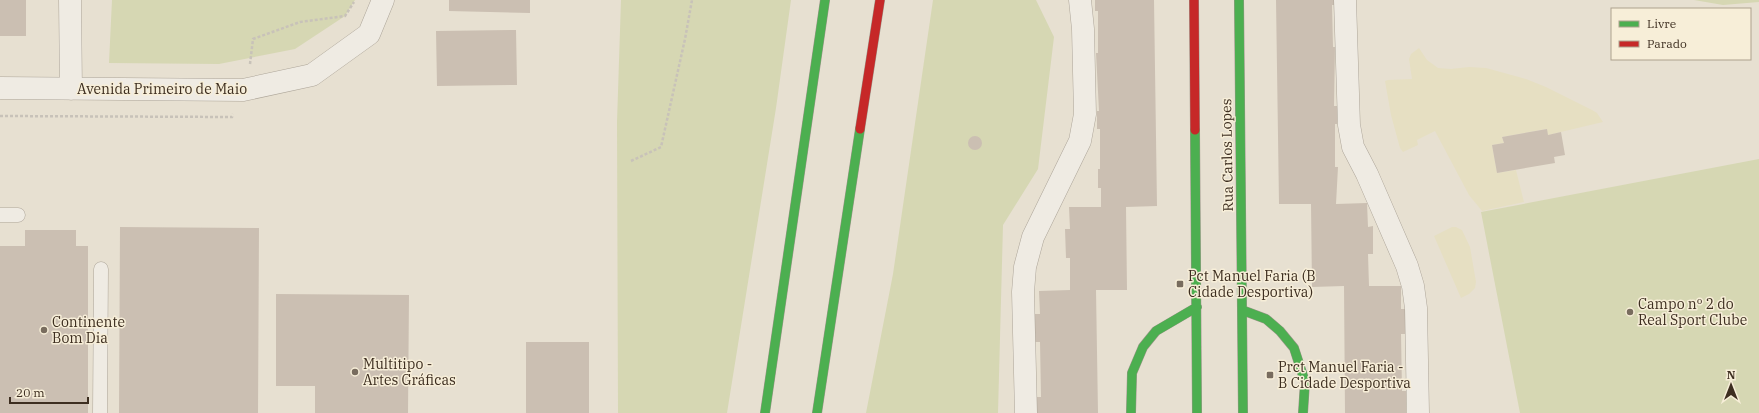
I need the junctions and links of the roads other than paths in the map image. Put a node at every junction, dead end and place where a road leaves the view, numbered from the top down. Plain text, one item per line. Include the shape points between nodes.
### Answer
1 (70, 0) edge
2 (383, 0) edge
3 (825, 0) edge
4 (880, 0) edge
5 (1080, 0) edge
6 (1194, 0) edge
7 (1239, 0) edge
8 (1345, 0) edge
9 (0, 88) edge
10 (70, 89) junction
11 (0, 215) edge
12 (18, 215) dead end
13 (101, 269) dead end
14 (1196, 307) junction
15 (1242, 310) junction
16 (100, 413) edge
17 (765, 413) edge
18 (817, 413) edge
19 (1026, 413) edge
20 (1131, 413) edge
21 (1197, 413) edge
22 (1243, 413) edge
23 (1303, 413) edge
24 (1418, 413) edge

1 - 10 street
2 - 10 street, Avenida Primeiro de Maio via 369,34 312,75 243,90
3 - 17 main road
4 - 18 main road
5 - 19 street via 1085,114 1080,141 1034,237 1025,267 1023,292
6 - 14 main road
7 - 15 main road, Rua Carlos Lopes
8 - 24 street via 1351,132 1354,147 1407,266 1413,286 1416,308
9 - 10 street, Avenida Primeiro de Maio
11 - 12 lane
13 - 16 lane
14 - 20 main road via 1156,331 1143,347 1132,373
14 - 21 main road
15 - 22 main road, Rua Carlos Lopes
15 - 23 main road via 1266,319 1294,348 1305,382

